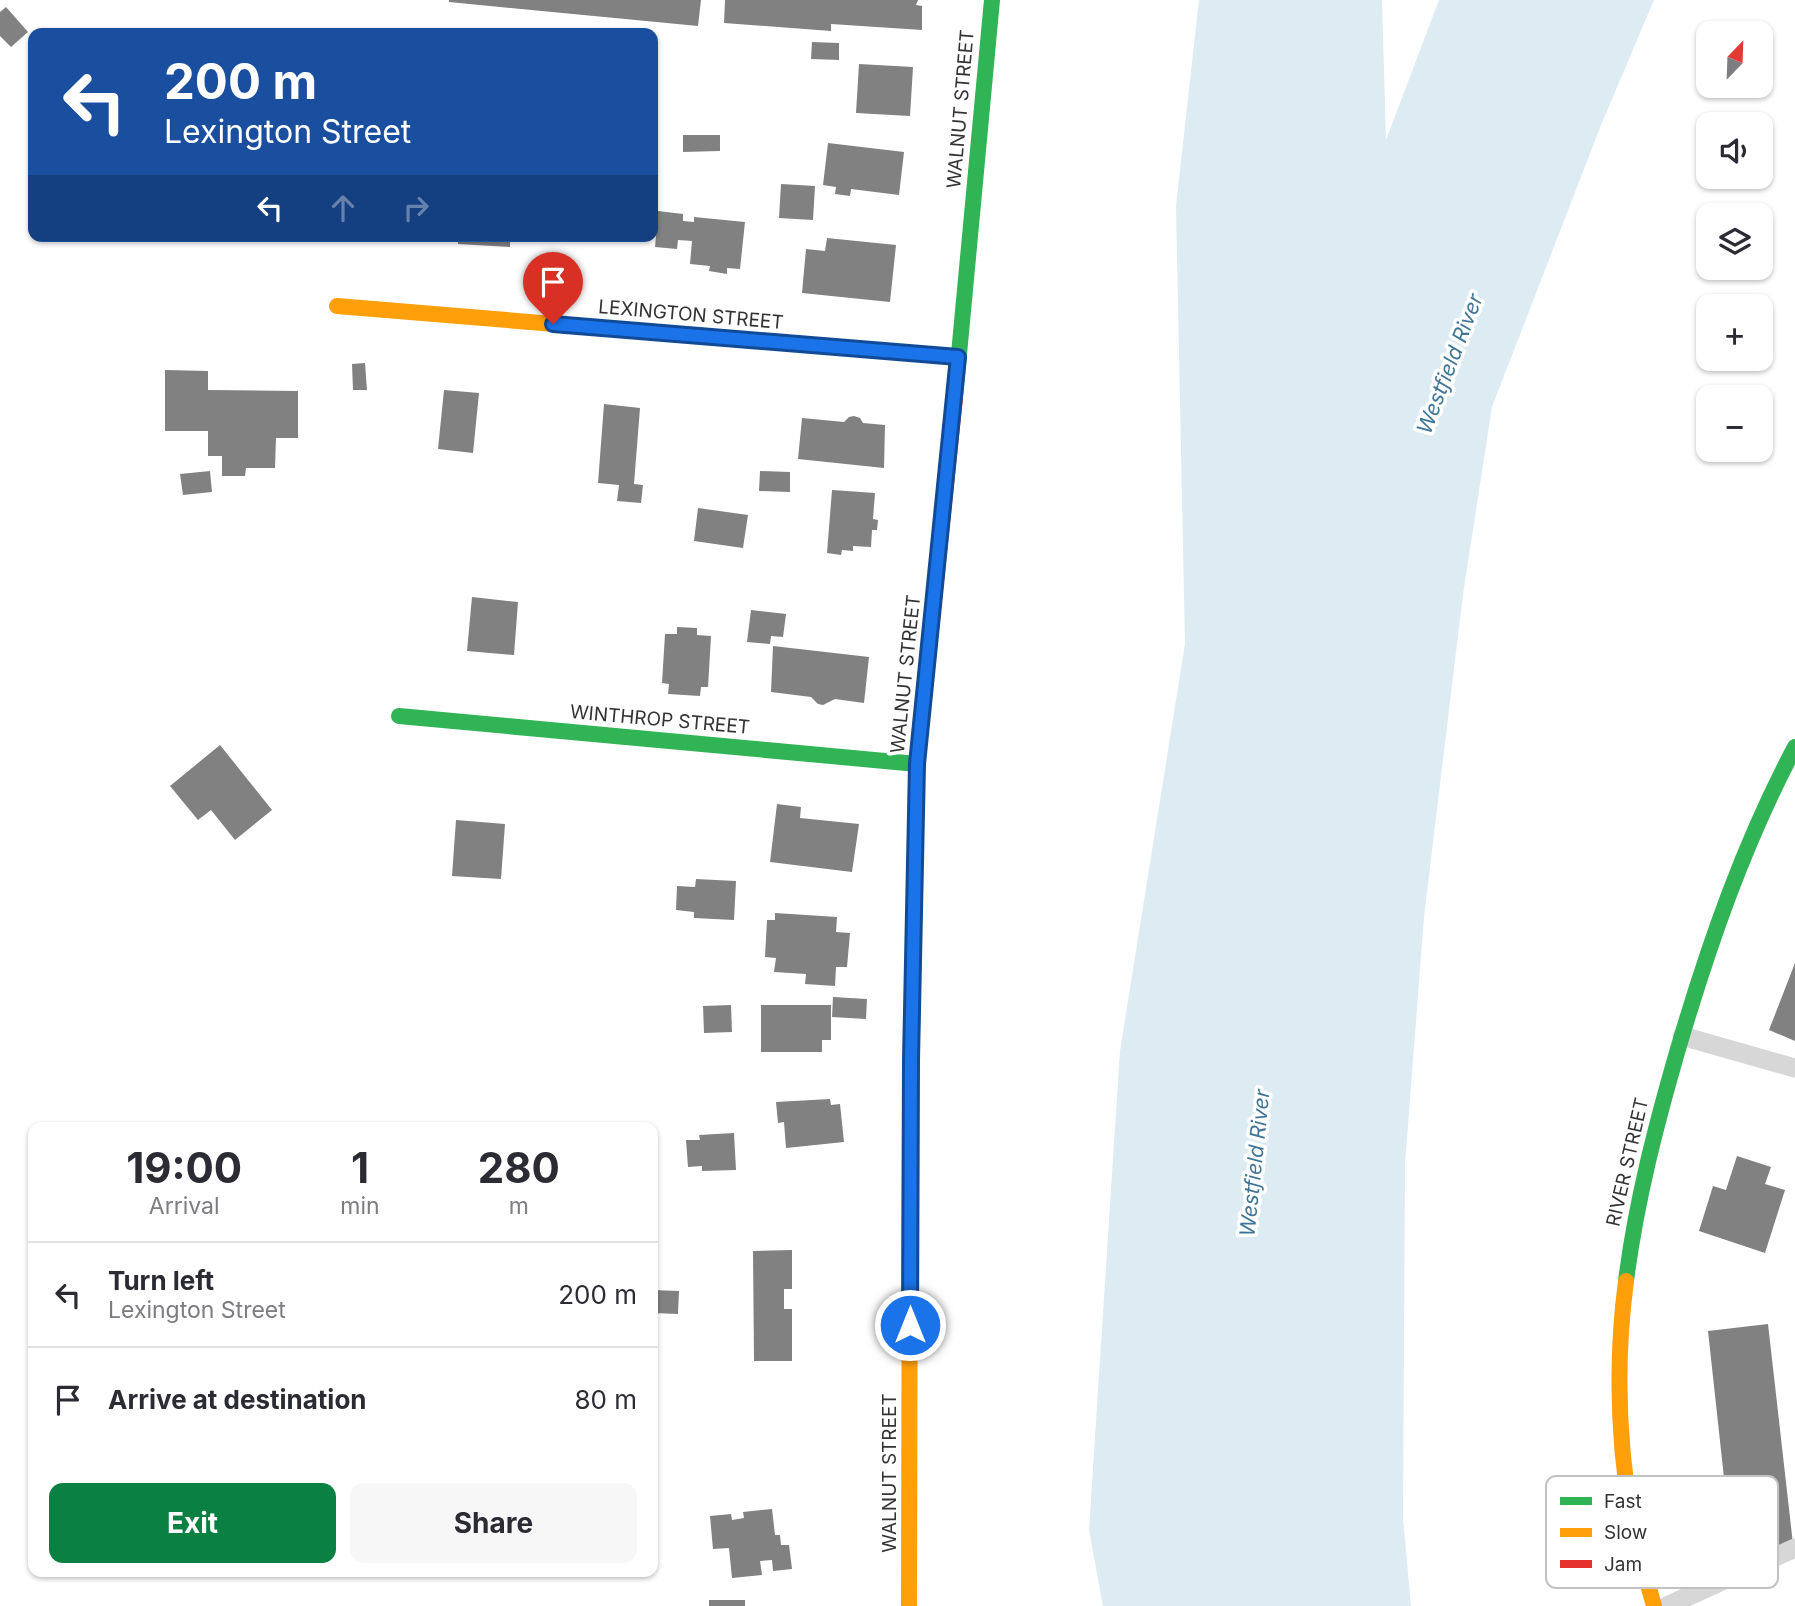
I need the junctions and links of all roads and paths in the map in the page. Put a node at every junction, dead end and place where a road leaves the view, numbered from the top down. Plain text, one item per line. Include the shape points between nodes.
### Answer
1 (992, 0) edge
2 (337, 306) dead end
3 (958, 357) junction
4 (399, 716) dead end
5 (1795, 747) edge
6 (917, 764) junction
7 (1682, 1036) junction
8 (1795, 1069) edge
9 (1623, 1476) edge
10 (1795, 1548) edge
11 (1778, 1556) edge
12 (1649, 1588) edge
13 (1707, 1588) edge
14 (909, 1606) edge
15 (1654, 1606) edge
16 (1667, 1606) edge

1 - 3 main road, WALNUT STREET
2 - 3 main road, LEXINGTON STREET
3 - 6 main road, WALNUT STREET
4 - 6 main road, WINTHROP STREET
5 - 7 main road, RIVER STREET via 1731,887
6 - 14 main road, WALNUT STREET via 910,1111
7 - 8 lane
7 - 9 main road, RIVER STREET via 1649,1149 1621,1308 1619,1442
10 - 11 lane
12 - 15 main road, RIVER STREET
13 - 16 lane

